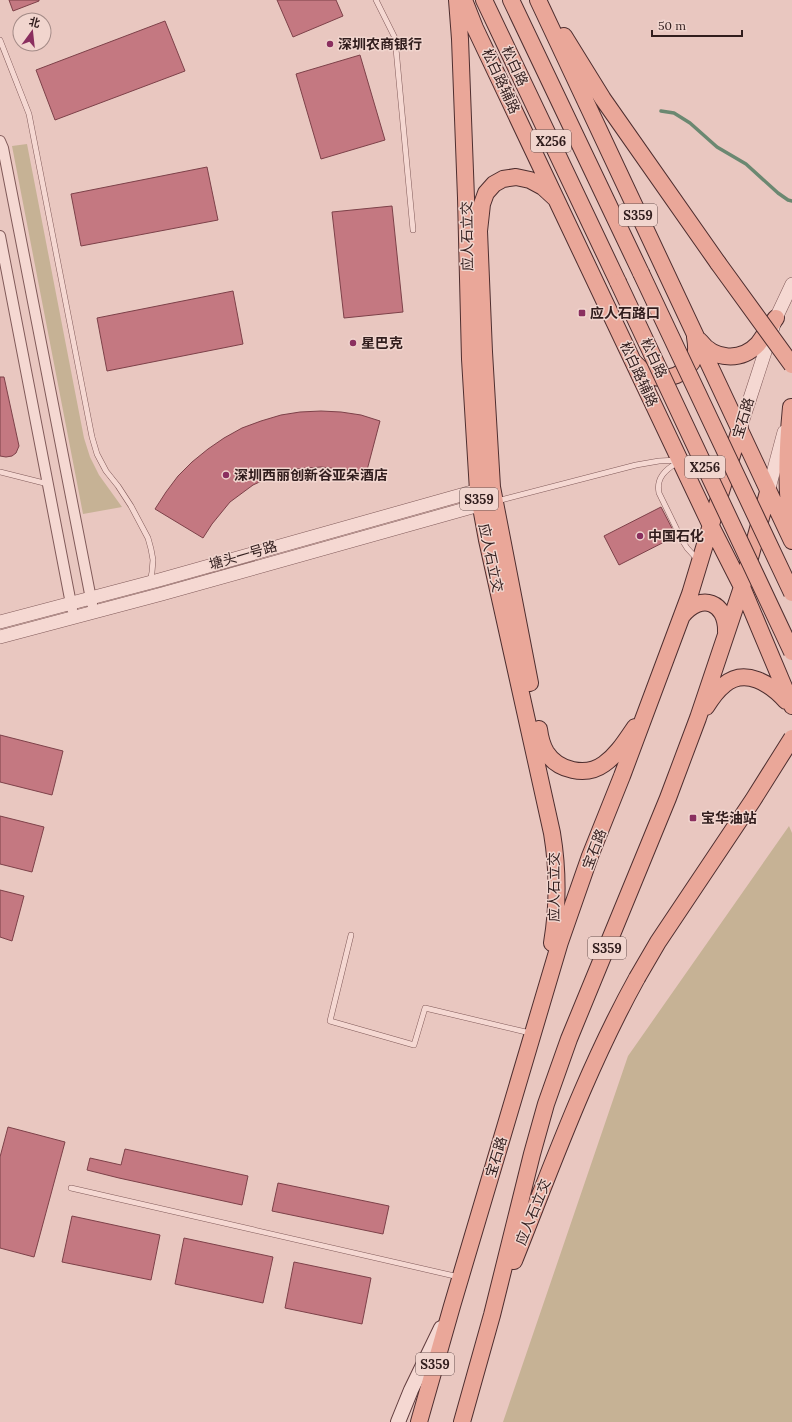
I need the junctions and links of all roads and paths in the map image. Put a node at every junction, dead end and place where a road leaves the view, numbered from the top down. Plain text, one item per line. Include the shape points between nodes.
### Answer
1 (376, 0) edge
2 (457, 0) edge
3 (464, 0) edge
4 (484, 0) edge
5 (511, 0) edge
6 (538, 0) edge
7 (542, 0) edge
8 (0, 40) edge
9 (0, 141) edge
10 (556, 199) junction
11 (413, 230) dead end
12 (0, 236) edge
13 (792, 284) edge
14 (776, 318) junction
15 (694, 334) junction
16 (633, 361) junction
17 (792, 364) edge
18 (792, 406) edge
19 (740, 429) junction
20 (680, 460) junction
21 (0, 472) edge
22 (48, 484) junction
23 (768, 492) junction
24 (486, 496) junction
25 (711, 526) junction
26 (792, 531) edge
27 (792, 541) edge
28 (701, 562) junction
29 (150, 583) junction
30 (742, 587) junction
31 (792, 593) edge
32 (90, 599) junction
33 (71, 604) junction
34 (93, 612) junction
35 (682, 616) junction
36 (74, 618) junction
37 (0, 622) edge
38 (726, 634) junction
39 (0, 636) edge
40 (792, 652) edge
41 (652, 696) junction
42 (792, 707) edge
43 (698, 718) junction
44 (792, 738) edge
45 (351, 935) dead end
46 (545, 990) junction
47 (533, 1034) junction
48 (71, 1188) dead end
49 (460, 1277) junction
50 (452, 1306) junction
51 (492, 1315) junction
52 (398, 1422) edge
53 (419, 1422) edge
54 (462, 1422) edge

1 - 11 lane via 395,38
2 - 24 main road, 应人石立交 / S359 via 470,359
3 - 10 main road, 松白路辅路
4 - 40 main road, 松白路 / X256, bridge
5 - 31 main road, 松白路 / X256, bridge
6 - 15 main road, S359
7 - 17 main road, S359, bridge via 603,99
8 - 29 lane via 29,114 92,437 106,471 118,486 148,538 153,560
9 - 32 street
10 - 16 main road, 松白路辅路
10 - 24 main road via 543,187 530,180 516,177 503,179 494,184 486,193 482,204 479,231
12 - 22 street
13 - 14 street, 宝石路
14 - 15 main road via 758,344 736,356 724,357 712,353
14 - 19 street, 宝石路
15 - 16 main road via 695,356 682,373 661,378 641,370
15 - 19 main road, S359
16 - 20 main road, 松白路辅路
18 - 23 street
18 - 26 main road via 786,479
19 - 23 main road, S359
19 - 25 main road, 宝石路 / S359
20 - 24 lane via 636,465
20 - 25 main road, 松白路辅路
20 - 28 lane via 662,473 659,493 682,540
21 - 22 lane
22 - 33 street
23 - 27 main road
23 - 30 main road, S359
24 - 29 street, 塘头一号路
24 - 34 street, 塘头一号路
24 - 41 main road via 540,736 550,756 561,766 571,770 593,770 603,765 625,741
24 - 46 main road, 应人石立交 / S359 via 556,853 556,913
25 - 28 main road, 宝石路 / S359
25 - 30 main road, 松白路辅路
28 - 35 main road, 宝石路 / S359
29 - 32 street, 塘头一号路
30 - 38 main road, S359
30 - 42 main road, 松白路辅路
32 - 33 street, 塘头一号路
32 - 34 street
33 - 36 street
33 - 37 street, 塘头一号路
34 - 36 street, 塘头一号路
35 - 38 main road via 693,605 708,603 715,606 725,617
35 - 41 main road, 宝石路 / S359
36 - 39 street, 塘头一号路
38 - 43 main road, S359
41 - 46 main road, 宝石路 / S359 via 562,934
42 - 43 main road via 781,695 758,680 747,677 735,678 724,685
43 - 51 main road, S359 via 569,1039 546,1104
44 - 51 main road, 应人石立交 / S359, bridge via 658,942 621,1007 592,1066
45 - 47 lane via 330,1021 414,1045 425,1008
46 - 47 main road, 宝石路 / S359
47 - 49 main road, 宝石路 / S359
48 - 49 lane
49 - 50 main road, 宝石路 / S359
50 - 52 main road
50 - 53 main road, 宝石路 / S359
51 - 54 main road, S359

